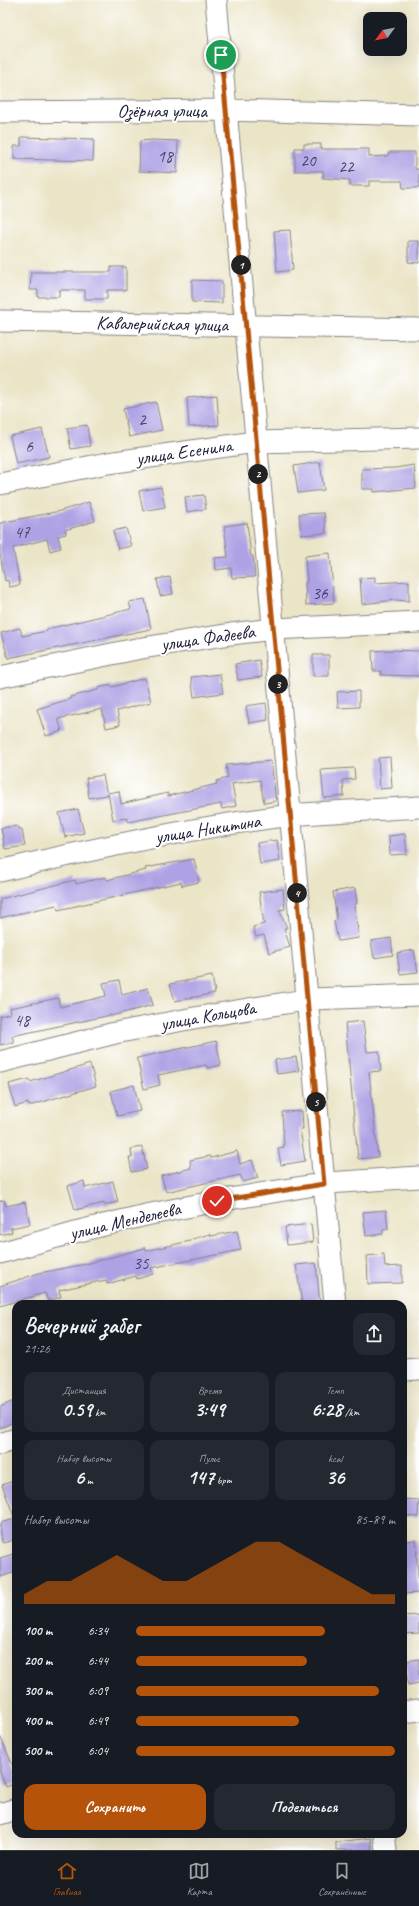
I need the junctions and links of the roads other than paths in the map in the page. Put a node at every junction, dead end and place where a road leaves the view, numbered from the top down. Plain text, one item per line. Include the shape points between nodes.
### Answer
1 (216, 0) edge
2 (227, 110) junction
3 (0, 112) edge
4 (419, 115) edge
5 (0, 321) edge
6 (246, 325) junction
7 (419, 328) edge
8 (419, 438) edge
9 (255, 442) junction
10 (0, 484) edge
11 (419, 622) edge
12 (273, 629) junction
13 (0, 677) edge
14 (419, 807) edge
15 (290, 816) junction
16 (0, 871) edge
17 (419, 995) edge
18 (307, 1000) junction
19 (0, 1062) edge
20 (419, 1177) edge
21 (324, 1184) junction
22 (0, 1253) edge
23 (335, 1300) edge
24 (419, 1368) edge
25 (407, 1370) edge
26 (12, 1440) edge
27 (0, 1444) edge
28 (419, 1710) edge
29 (407, 1712) edge
30 (12, 1810) edge
31 (0, 1814) edge
32 (384, 1838) edge
33 (386, 1850) edge

1 - 2 street
2 - 3 street, Озёрная улица
2 - 4 street, Озёрная улица
2 - 6 street
5 - 6 street, Кавалерийская улица
6 - 7 street, Кавалерийская улица
6 - 9 street
8 - 9 street, улица Есенина
9 - 10 street, улица Есенина via 108,463
9 - 12 street
11 - 12 street, улица Фадеева
12 - 13 street, улица Фадеева via 136,649
12 - 15 street
14 - 15 street, улица Никитина
15 - 16 street, улица Никитина via 169,834
15 - 18 street
17 - 18 street, улица Кольцова
18 - 19 street, улица Кольцова via 122,1032
18 - 21 street
20 - 21 street, улица Менделеева
21 - 22 street, улица Менделеева via 146,1215
21 - 23 street
24 - 25 street
26 - 27 street
28 - 29 street
30 - 31 street
32 - 33 street

